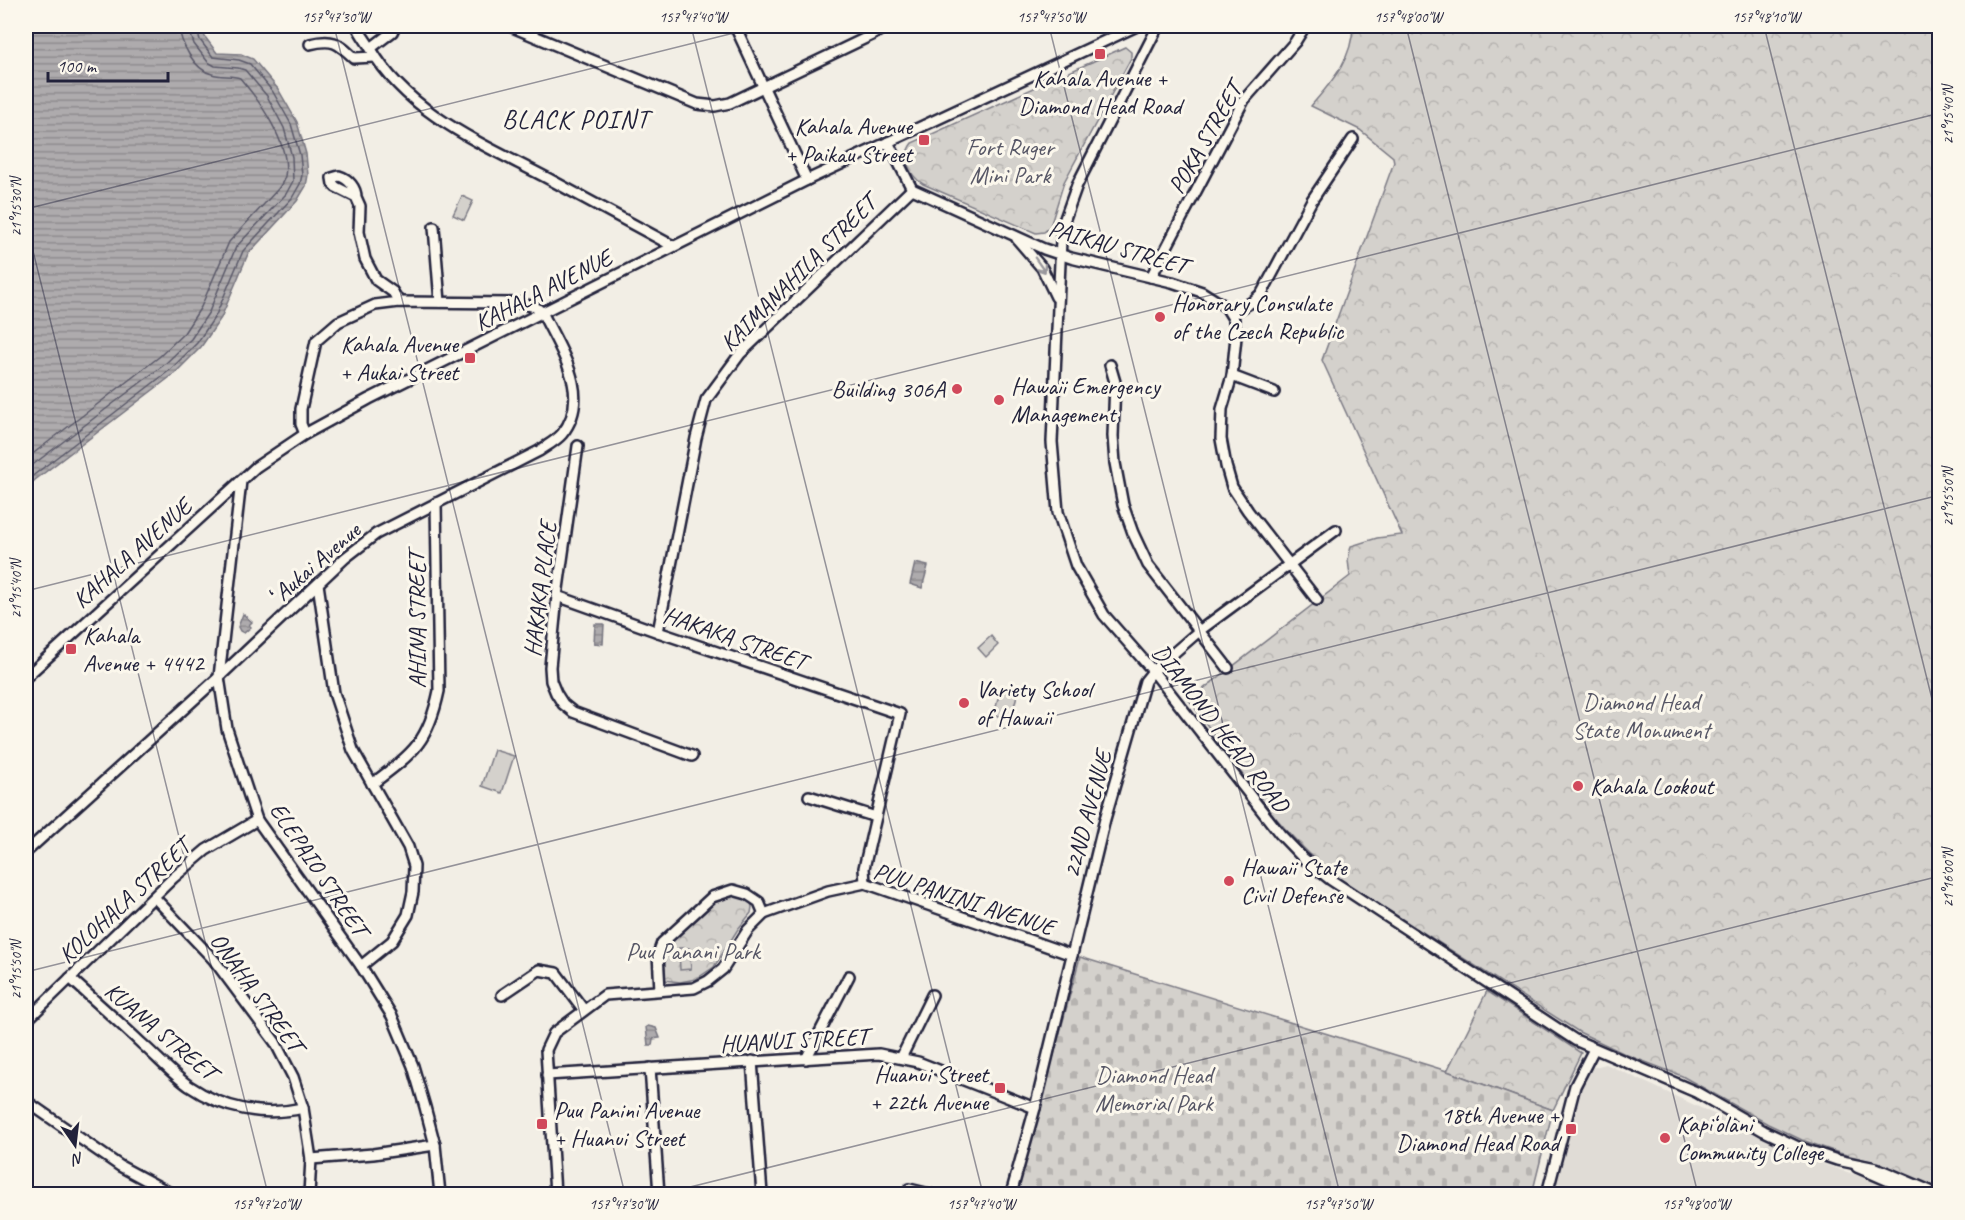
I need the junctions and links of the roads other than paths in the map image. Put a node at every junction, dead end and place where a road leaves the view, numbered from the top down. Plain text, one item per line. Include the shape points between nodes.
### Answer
1 (357, 26) edge
2 (395, 26) edge
3 (510, 26) edge
4 (735, 26) edge
5 (887, 26) edge
6 (1137, 26) edge
7 (1158, 26) edge
8 (1305, 26) edge
9 (309, 44) dead end
10 (373, 52) junction
11 (765, 87) junction
12 (1353, 138) dead end
13 (888, 142) junction
14 (807, 180) junction
15 (912, 189) junction
16 (356, 197) dead end
17 (434, 227) dead end
18 (1013, 236) junction
19 (673, 246) junction
20 (1059, 254) junction
21 (1151, 277) junction
22 (1058, 301) junction
23 (399, 302) junction
24 (440, 302) junction
25 (542, 312) junction
26 (1231, 314) junction
27 (1110, 365) dead end
28 (1232, 376) junction
29 (1274, 392) dead end
30 (305, 434) junction
31 (578, 446) dead end
32 (241, 481) junction
33 (436, 503) junction
34 (1336, 530) dead end
35 (1290, 565) junction
36 (318, 584) junction
37 (557, 596) junction
38 (1317, 600) dead end
39 (1199, 631) junction
40 (658, 632) junction
41 (1228, 668) dead end
42 (1153, 671) junction
43 (26, 677) edge
44 (219, 678) junction
45 (692, 756) dead end
46 (372, 784) junction
47 (809, 796) dead end
48 (876, 817) junction
49 (257, 820) junction
50 (26, 838) edge
51 (29, 849) edge
52 (865, 884) junction
53 (154, 897) junction
54 (764, 914) junction
55 (1072, 955) junction
56 (361, 966) junction
57 (849, 976) dead end
58 (70, 978) junction
59 (660, 990) junction
60 (502, 995) dead end
61 (932, 995) dead end
62 (583, 1009) junction
63 (26, 1022) edge
64 (1594, 1048) junction
65 (901, 1058) junction
66 (806, 1059) junction
67 (752, 1061) junction
68 (650, 1068) junction
69 (547, 1075) junction
70 (26, 1101) edge
71 (303, 1108) junction
72 (1035, 1108) junction
73 (435, 1145) junction
74 (311, 1159) junction
75 (1850, 1164) junction
76 (909, 1189) dead end
77 (172, 1194) edge
78 (309, 1194) edge
79 (440, 1194) edge
80 (555, 1194) edge
81 (659, 1194) edge
82 (762, 1194) edge
83 (930, 1194) edge
84 (1011, 1194) edge
85 (1546, 1194) edge
86 (1919, 1194) edge
87 (1934, 1194) edge

1 - 10 street
2 - 10 street
3 - 11 street via 698,104 715,106
4 - 11 street
5 - 11 street
6 - 13 street, KAHALA AVENUE
7 - 20 street, DIAMOND HEAD ROAD via 1077,185
8 - 21 street, POKA STREET via 1245,100
9 - 10 street via 333,42 354,58
10 - 19 street via 415,101 468,136
11 - 14 street
12 - 26 street via 1312,200 1262,293
13 - 14 street, KAHALA AVENUE
13 - 15 street
14 - 19 street, KAHALA AVENUE
15 - 18 street, PAIKAU STREET
15 - 40 street, KAIMANAHILA STREET via 740,354 706,400
16 - 23 street via 365,260 376,280 393,292
17 - 24 street
18 - 20 street, PAIKAU STREET
18 -> 22 street via 1042,268
19 - 25 street, KAHALA AVENUE
20 - 21 street, PAIKAU STREET
20 - 22 street, DIAMOND HEAD ROAD
21 - 26 street, PAIKAU STREET via 1202,292
22 - 42 street, DIAMOND HEAD ROAD via 1052,442 1058,512 1076,566 1104,615
23 - 24 street
23 - 30 street via 375,305 338,322 316,341 301,409
24 - 25 street via 519,303
25 - 30 street, KAHALA AVENUE
25 - 33 street, ʻAukai Avenue via 570,369 576,393 573,415 561,436 539,451
26 - 28 street via 1236,337
27 - 39 street via 1115,382 1113,452 1132,533 1148,565
28 - 29 street
28 - 35 street via 1222,409 1221,440 1232,487
30 - 32 street, KAHALA AVENUE
31 - 37 street, HAKAKA PLACE
32 - 43 street, KAHALA AVENUE
32 - 44 street, ELEPAIO STREET
33 - 36 street, ʻAukai Avenue via 376,534
33 - 46 street, AHINA STREET via 439,691 426,734 405,759
34 - 35 street, 22ND AVENUE
35 - 38 street
35 - 39 street, 22ND AVENUE
36 - 44 street, ʻAukai Avenue
36 - 46 street via 334,693 353,750
37 - 40 street, HAKAKA STREET
37 - 45 street, HAKAKA PLACE via 550,674 563,704 585,717
39 - 41 street
39 - 42 street, 22ND AVENUE
40 - 48 street, HAKAKA STREET via 900,714
42 - 55 street, 22ND AVENUE via 1141,688
42 - 64 street, DIAMOND HEAD ROAD via 1275,828 1309,863 1569,1037
44 - 49 street, ELEPAIO STREET via 227,729
44 - 51 street, ʻAukai Avenue
46 - 56 street via 408,847 414,866 413,892 408,915 392,941
47 - 48 street
48 - 52 street via 864,868
49 - 53 street, KOLOHALA STREET via 206,850
49 - 56 street, ELEPAIO STREET
50 - 51 street
52 - 54 street, PUU PANINI AVENUE via 828,891
52 - 55 street, PUU PANINI AVENUE
53 - 58 street, KOLOHALA STREET
53 - 71 street, ONAHA STREET via 214,960 275,1042
54 - 59 street, PUU PANINI AVENUE via 748,930 723,969 708,981 694,988
54 - 59 street via 759,902 747,894 733,891 712,897 662,943 658,954
55 - 72 street, 22ND AVENUE
56 - 73 street, ELEPAIO STREET via 392,1016 413,1066
57 - 66 street
58 - 63 street, KOLOHALA STREET
58 - 71 street, KUANA STREET via 188,1085 216,1102 257,1112
59 - 62 street, PUU PANINI AVENUE via 605,994
60 - 62 street via 539,970 556,973
61 - 65 street
62 - 69 street, PUU PANINI AVENUE via 554,1034 546,1050
64 - 75 street, DIAMOND HEAD ROAD via 1696,1092 1780,1140
64 - 85 street via 1575,1086
65 - 66 street, HUANUI STREET via 879,1054
65 - 72 street, HUANUI STREET
66 - 67 street, HUANUI STREET
67 - 68 street, HUANUI STREET
67 - 82 street
68 - 69 street, HUANUI STREET
68 - 81 street
69 - 80 street, PUU PANINI AVENUE
70 - 77 street via 120,1166
71 - 74 street, ONAHA STREET
72 - 84 street, 22ND AVENUE
73 - 74 street
73 - 79 street, ELEPAIO STREET
74 - 78 street, ONAHA STREET
75 - 86 street, DIAMOND HEAD ROAD
75 - 87 street, DIAMOND HEAD ROAD via 1875,1168
76 - 83 street

